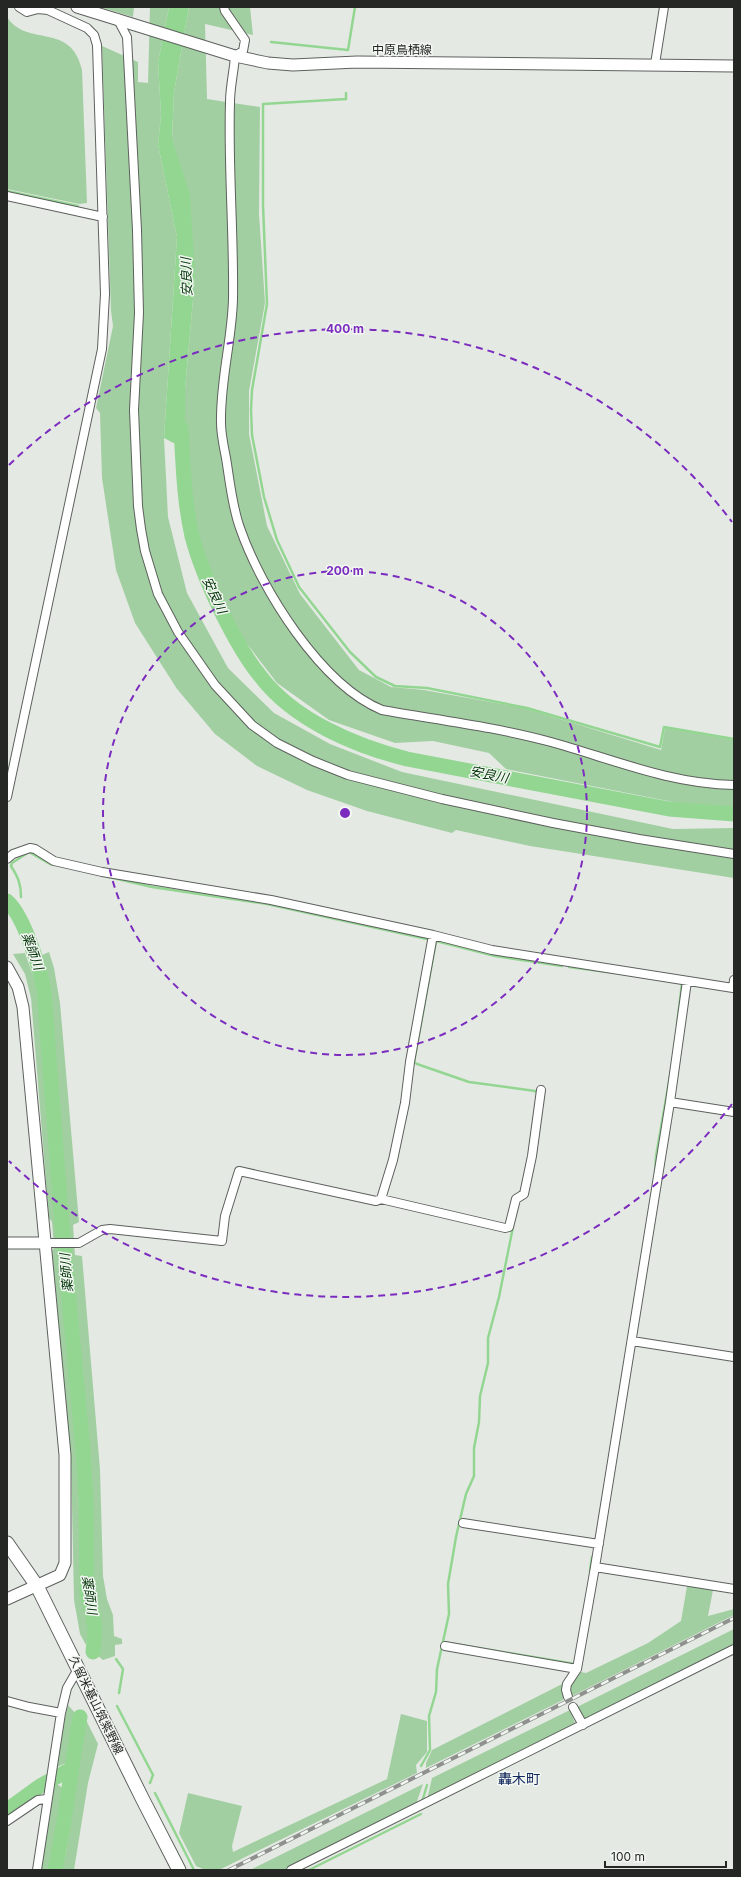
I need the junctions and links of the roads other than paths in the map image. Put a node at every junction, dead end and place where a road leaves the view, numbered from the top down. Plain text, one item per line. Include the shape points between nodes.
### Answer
1 (19, 7) edge
2 (77, 7) edge
3 (224, 7) edge
4 (664, 7) edge
5 (91, 9) edge
6 (117, 18) junction
7 (231, 54) junction
8 (655, 64) junction
9 (734, 66) edge
10 (7, 196) edge
11 (103, 216) junction
12 (734, 785) edge
13 (7, 797) edge
14 (734, 854) edge
15 (7, 859) edge
16 (432, 939) junction
17 (7, 967) edge
18 (734, 980) edge
19 (688, 981) junction
20 (541, 1090) dead end
21 (670, 1102) junction
22 (734, 1112) edge
23 (381, 1199) junction
24 (7, 1243) edge
25 (44, 1243) junction
26 (632, 1341) junction
27 (734, 1357) edge
28 (463, 1523) dead end
29 (7, 1543) edge
30 (599, 1544) junction
31 (595, 1567) junction
32 (37, 1586) junction
33 (734, 1589) edge
34 (7, 1599) edge
35 (445, 1646) dead end
36 (734, 1649) edge
37 (78, 1669) junction
38 (577, 1669) junction
39 (568, 1697) dead end
40 (7, 1701) edge
41 (573, 1707) dead end
42 (61, 1713) junction
43 (583, 1725) junction
44 (48, 1795) junction
45 (7, 1821) edge
46 (37, 1870) edge
47 (179, 1870) edge
48 (291, 1870) edge

1 - 11 street via 27,12 48,10 87,28 94,35
2 - 5 street, 中原鳥栖線
3 - 7 street via 245,40 243,51
4 - 8 street
5 - 6 street, 中原鳥栖線
6 - 7 street, 中原鳥栖線
6 - 14 street via 127,37 137,222 139,313 134,410 141,529 158,594 186,644 215,685 252,725 277,742 313,761 348,775 553,823
7 - 8 street, 中原鳥栖線 via 268,62 293,64
7 - 12 street via 233,300 222,389 221,424 233,503 240,528 260,574 285,617 344,688 368,705 382,710 506,731 671,778
8 - 9 street, 中原鳥栖線
10 - 11 street
11 - 13 street via 105,294 102,349
15 - 16 street via 30,848 54,861 102,872 272,900
16 - 19 street
16 - 23 street via 405,1103 393,1160
17 - 25 street via 18,987 23,1007
18 - 19 street via 733,988
19 - 21 street
20 - 23 street via 524,1194 519,1198 509,1227
21 - 22 street
21 - 26 street
23 - 25 street via 376,1201 239,1171 225,1216 222,1241 110,1229 102,1230 79,1243
24 - 25 street
25 - 32 street via 66,1455 66,1534 64,1569 60,1575
26 - 27 street
26 - 30 street
28 - 30 street
29 - 32 main road, 久留米基山筑紫野線
30 - 31 street
31 - 33 street
31 - 38 street
32 - 34 street
32 - 37 main road, 久留米基山筑紫野線
35 - 38 street
36 - 43 street
37 - 42 street via 67,1688
37 - 47 main road, 久留米基山筑紫野線
38 - 39 street via 566,1690
40 - 42 street
41 - 43 street
42 - 44 street
43 - 48 street
44 - 45 street
44 - 46 street

